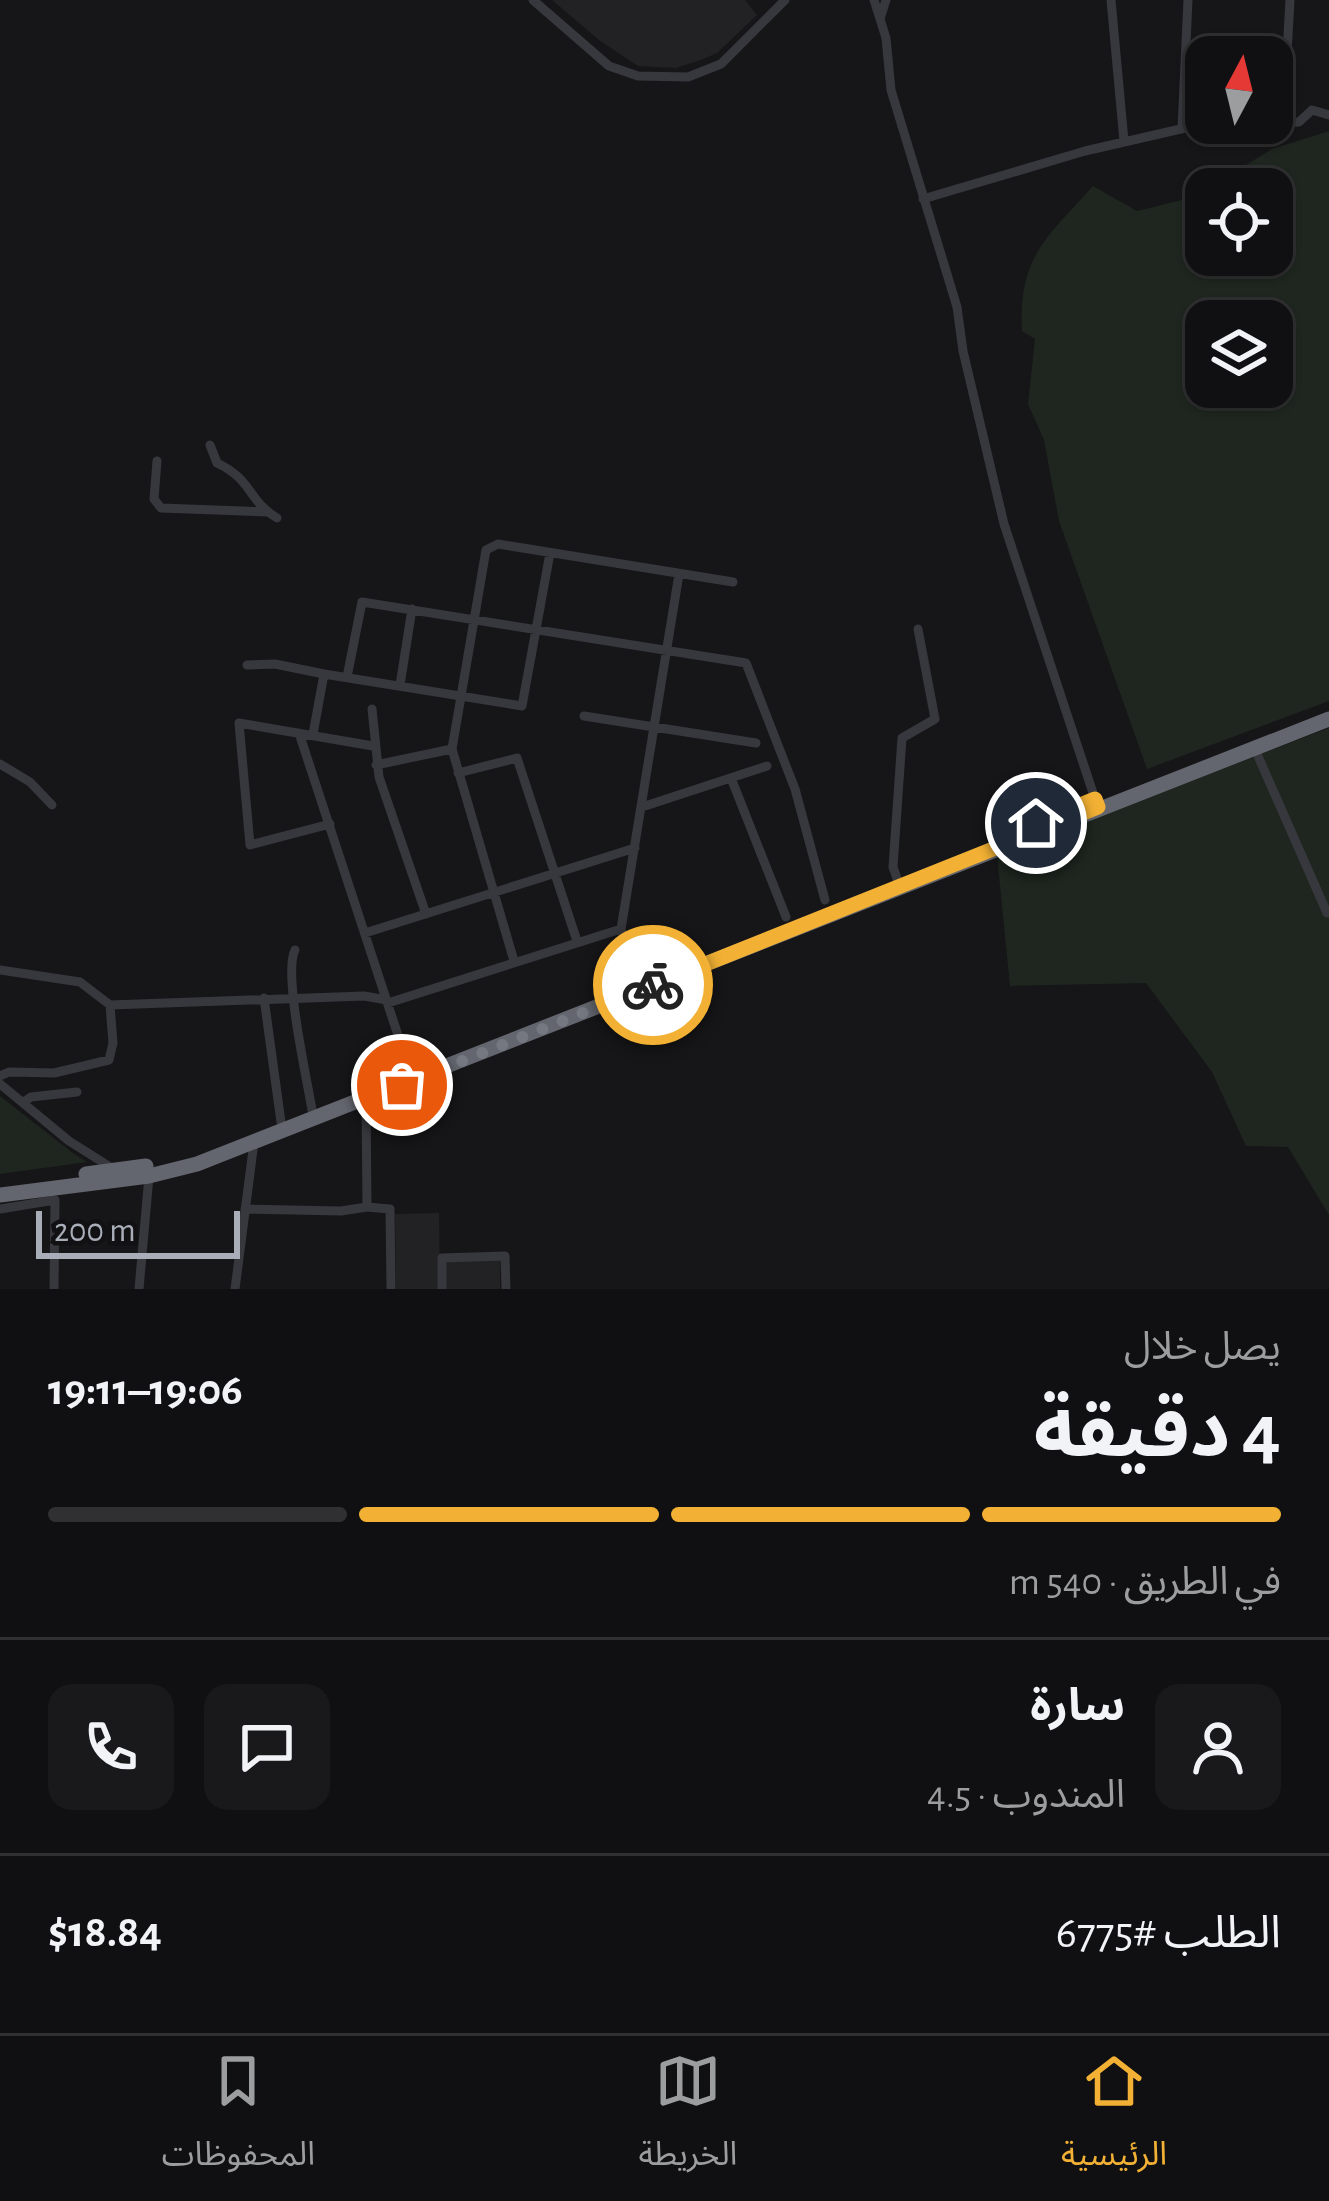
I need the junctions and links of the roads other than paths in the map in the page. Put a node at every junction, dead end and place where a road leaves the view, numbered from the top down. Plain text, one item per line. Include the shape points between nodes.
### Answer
1 (533, 0) edge
2 (785, 0) edge
3 (874, 0) edge
4 (886, 0) edge
5 (1111, 0) edge
6 (1188, 0) edge
7 (1290, 0) edge
8 (880, 19) junction
9 (1288, 36) edge
10 (1329, 115) edge
11 (1293, 123) edge
12 (1182, 129) junction
13 (1185, 129) edge
14 (1124, 141) junction
15 (923, 199) junction
16 (210, 445) dead end
17 (157, 461) dead end
18 (550, 553) junction
19 (679, 574) junction
20 (733, 582) dead end
21 (412, 609) junction
22 (472, 620) junction
23 (536, 629) junction
24 (917, 629) dead end
25 (669, 650) junction
26 (247, 665) dead end
27 (324, 674) junction
28 (347, 676) junction
29 (400, 685) junction
30 (462, 697) junction
31 (372, 709) dead end
32 (1329, 709) edge
33 (584, 716) dead end
34 (1329, 719) edge
35 (656, 727) junction
36 (298, 733) junction
37 (313, 734) junction
38 (756, 743) dead end
39 (373, 746) junction
40 (1254, 747) junction
41 (452, 749) junction
42 (0, 764) edge
43 (376, 765) junction
44 (767, 766) dead end
45 (458, 772) junction
46 (731, 778) junction
47 (1096, 803) junction
48 (52, 805) dead end
49 (642, 807) junction
50 (330, 824) junction
51 (635, 848) junction
52 (555, 873) junction
53 (897, 883) junction
54 (494, 893) junction
55 (825, 900) dead end
56 (1327, 913) edge
57 (426, 914) junction
58 (786, 917) dead end
59 (621, 929) junction
60 (365, 933) junction
61 (577, 941) junction
62 (295, 950) dead end
63 (514, 961) junction
64 (0, 970) edge
65 (640, 986) junction
66 (264, 998) junction
67 (294, 998) junction
68 (387, 1002) junction
69 (110, 1005) junction
70 (410, 1072) junction
71 (0, 1080) edge
72 (77, 1092) dead end
73 (366, 1099) junction
74 (25, 1101) junction
75 (312, 1110) junction
76 (281, 1122) junction
77 (254, 1142) junction
78 (115, 1170) junction
79 (149, 1176) junction
80 (0, 1185) edge
81 (0, 1196) edge
82 (367, 1207) junction
83 (0, 1209) edge
84 (245, 1209) junction
85 (54, 1289) edge
86 (140, 1289) edge
87 (235, 1289) edge
88 (391, 1289) edge
89 (442, 1289) edge
90 (506, 1289) edge

1 - 2 street via 609,66 638,76 688,76 722,64
3 - 8 street
4 - 8 street
5 - 14 street
6 - 12 street
7 - 9 street
8 - 15 street
10 - 11 street via 1312,110
12 - 13 street
12 - 14 street
14 - 15 street
15 - 47 street via 957,307 1004,524
16 - 17 street via 217,463 238,472 273,515 161,508 154,499
18 - 19 street
18 - 22 street via 490,545
18 - 23 street
19 - 20 street
19 - 25 street
21 - 22 street
21 - 28 street via 362,602
21 - 29 street
22 - 23 street
22 - 30 street
23 - 25 street
23 - 30 street via 522,706
24 - 53 street via 934,718 902,738
25 - 35 street
25 - 55 street via 738,660 752,670
26 - 27 street
27 - 28 street
27 - 37 street
28 - 29 street
29 - 30 street
30 - 41 street
31 - 39 street
32 - 47 highway
33 - 35 street
34 - 40 highway
35 - 38 street
35 - 49 street
36 - 37 street
36 - 50 street
36 - 50 street via 239,723 250,844
37 - 39 street
39 - 43 street
40 - 47 highway
40 - 56 street
41 - 43 street
41 - 45 street
42 - 48 street
43 - 57 street
44 - 46 street
45 - 52 street via 517,758
45 - 54 street
46 - 49 street
46 - 58 street
47 - 53 highway
49 - 51 street
50 - 60 street
51 - 52 street
51 - 59 street
52 - 54 street
52 - 61 street
53 - 65 highway
54 - 57 street
54 - 63 street
57 - 60 street
59 - 61 street
59 - 65 street
60 - 68 street
61 - 63 street
62 - 67 street
63 - 68 street
64 - 69 street via 80,982
65 - 70 highway
65 - 73 highway
66 - 67 street
66 - 69 street
66 - 76 street
67 - 68 street
67 - 75 street
68 - 70 street
69 - 71 street via 109,1060 54,1073 9,1072
70 - 75 highway
71 - 74 street
72 - 74 street
73 - 77 highway
73 - 82 street
74 - 78 street
75 - 76 highway
76 - 78 highway via 176,1160
77 - 79 highway
77 - 84 street
78 - 80 highway
79 - 81 highway
79 - 86 street
82 - 84 street
82 - 88 street via 390,1209
83 - 85 street via 55,1200
84 - 87 street
89 - 90 street via 442,1258 506,1256

